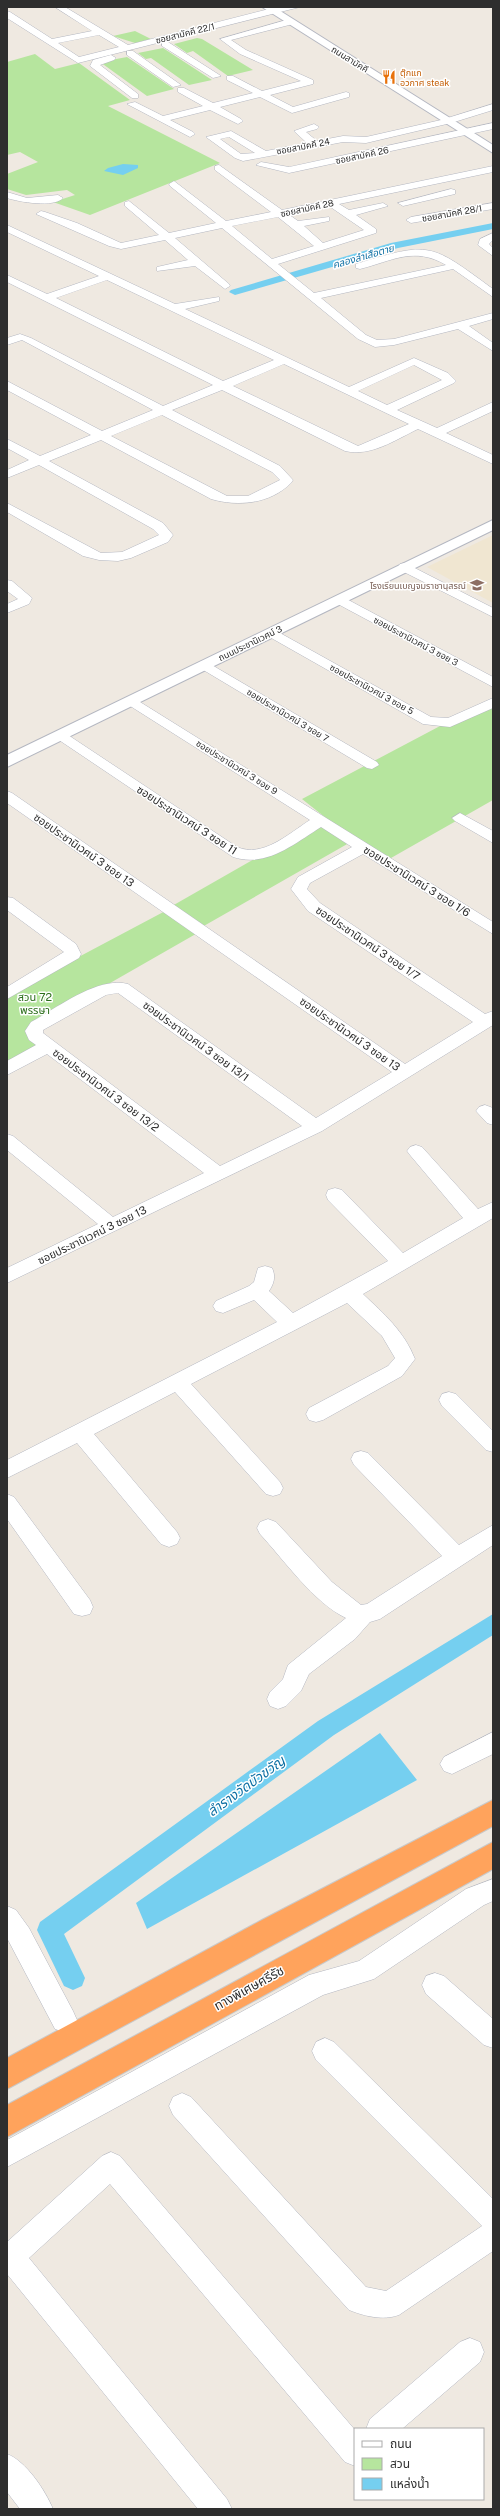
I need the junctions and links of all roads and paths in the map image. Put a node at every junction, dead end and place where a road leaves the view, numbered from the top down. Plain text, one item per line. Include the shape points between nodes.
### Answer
1 (58, 7) edge
2 (296, 7) edge
3 (274, 11) edge
4 (7, 14) edge
5 (290, 22) junction
6 (100, 32) junction
7 (50, 42) junction
8 (165, 44) junction
9 (129, 50) junction
10 (216, 76) dead end
11 (230, 78) dead end
12 (262, 94) junction
13 (346, 95) dead end
14 (212, 107) junction
15 (493, 107) edge
16 (493, 112) edge
17 (436, 114) junction
18 (162, 119) junction
19 (238, 121) dead end
20 (448, 122) junction
21 (395, 123) dead end
22 (493, 126) edge
23 (314, 127) dead end
24 (464, 132) junction
25 (190, 134) dead end
26 (314, 144) junction
27 (493, 150) edge
28 (264, 154) junction
29 (301, 155) dead end
30 (316, 164) junction
31 (261, 165) dead end
32 (219, 168) dead end
33 (493, 169) edge
34 (436, 182) junction
35 (174, 184) dead end
36 (387, 192) junction
37 (451, 192) junction
38 (7, 194) edge
39 (58, 198) dead end
40 (331, 203) junction
41 (403, 203) junction
42 (129, 204) dead end
43 (383, 206) dead end
44 (471, 206) dead end
45 (493, 206) edge
46 (41, 214) dead end
47 (281, 214) junction
48 (347, 214) junction
49 (325, 219) dead end
50 (224, 225) junction
51 (296, 225) junction
52 (7, 228) edge
53 (493, 236) edge
54 (166, 237) junction
55 (322, 248) junction
56 (493, 253) edge
57 (196, 262) junction
58 (270, 263) junction
59 (360, 266) dead end
60 (454, 266) junction
61 (161, 269) dead end
62 (106, 277) junction
63 (7, 278) edge
64 (225, 286) dead end
65 (493, 294) edge
66 (312, 297) junction
67 (45, 298) junction
68 (215, 299) dead end
69 (171, 308) junction
70 (493, 316) edge
71 (459, 324) junction
72 (7, 342) edge
73 (493, 348) edge
74 (428, 355) dead end
75 (282, 361) junction
76 (414, 361) junction
77 (7, 385) edge
78 (223, 385) junction
79 (347, 392) junction
80 (493, 406) edge
81 (163, 410) junction
82 (386, 410) junction
83 (419, 424) junction
84 (437, 433) junction
85 (102, 436) junction
86 (7, 443) edge
87 (493, 460) edge
88 (40, 461) junction
89 (7, 474) edge
90 (7, 507) edge
91 (493, 524) edge
92 (405, 567) junction
93 (7, 584) edge
94 (339, 599) junction
95 (7, 609) edge
96 (493, 613) edge
97 (271, 632) junction
98 (205, 665) junction
99 (493, 683) edge
100 (132, 701) junction
101 (493, 702) edge
102 (60, 736) junction
103 (7, 762) edge
104 (372, 765) dead end
105 (7, 796) edge
106 (460, 818) dead end
107 (321, 820) junction
108 (342, 834) joint
109 (493, 838) edge
110 (363, 847) junction
111 (7, 902) edge
112 (493, 929) edge
113 (7, 994) edge
114 (71, 1007) joint
115 (489, 1019) edge
116 (47, 1046) junction
117 (7, 1069) edge
118 (405, 1072) junction
119 (316, 1127) junction
120 (7, 1140) edge
121 (416, 1151) dead end
122 (218, 1174) junction
123 (335, 1195) dead end
124 (493, 1209) edge
125 (476, 1220) junction
126 (112, 1226) junction
127 (401, 1263) junction
128 (265, 1274) dead end
129 (7, 1276) edge
130 (256, 1291) junction
131 (349, 1293) junction
132 (223, 1306) dead end
133 (291, 1323) junction
134 (178, 1382) junction
135 (449, 1400) dead end
136 (316, 1414) dead end
137 (80, 1432) junction
138 (493, 1444) edge
139 (361, 1459) dead end
140 (7, 1470) edge
141 (273, 1488) dead end
142 (7, 1503) edge
143 (268, 1528) dead end
144 (493, 1534) edge
145 (169, 1538) dead end
146 (458, 1558) junction
147 (82, 1607) dead end
148 (363, 1614) junction
149 (278, 1700) dead end
150 (493, 1742) edge
151 (452, 1764) dead end
152 (493, 1812) edge
153 (493, 1855) edge
154 (493, 1890) edge
155 (7, 1918) edge
156 (434, 1985) dead end
157 (64, 2020) dead end
158 (493, 2036) edge
159 (326, 2051) dead end
160 (7, 2074) edge
161 (182, 2106) dead end
162 (7, 2122) edge
163 (7, 2154) edge
164 (493, 2218) edge
165 (493, 2235) edge
166 (9, 2258) edge
167 (470, 2352) dead end
168 (381, 2428) edge
169 (354, 2450) edge
170 (7, 2468) edge
171 (38, 2509) edge
172 (217, 2509) edge

1 - 6 street
2 - 3 street
3 - 5 street, ถนนสามัคคี
3 - 8 street
3 - 9 street, ซอยสามัคคี 22/1
4 - 7 street, ซอยสามัคคี 22/1
5 - 12 street via 224,40 243,52 310,82
5 - 17 street, ถนนสามัคคี
6 - 7 street
6 - 9 street
7 - 9 street, ซอยสามัคคี 22/1 via 78,60
8 - 9 street
8 - 10 street
9 - 14 street via 179,88
9 - 18 street via 95,64 133,100
11 - 12 street
12 - 13 street via 292,110
12 - 14 street
14 - 18 street
14 - 19 street
15 - 20 street
16 - 20 street
17 - 20 street, ถนนสามัคคี
17 - 21 street
18 - 25 street
20 - 24 street, ถนนสามัคคี
20 - 26 street, ซอยสามัคคี 24 via 366,140 343,139
22 - 24 street, ซอยสามัคคี 26
23 - 26 street via 299,131
24 - 27 street, ถนนสามัคคี
24 - 30 street, ซอยสามัคคี 26
26 - 28 street, ซอยสามัคคี 24
28 - 28 street, ซอยสามัคคี 24 via 231,134 211,137 241,157
29 - 30 street
30 - 31 street, ซอยสามัคคี 26 via 285,170
32 - 47 street
33 - 34 street, ซอยสามัคคี 28
34 - 36 street, ซอยสามัคคี 28
34 - 37 street
35 - 50 street
36 - 40 street, ซอยสามัคคี 28
36 - 41 street
37 - 41 street
37 - 44 street
38 - 39 street via 26,201
40 - 47 street, ซอยสามัคคี 28
40 - 48 street
41 - 45 street, ซอยสามัคคี 28/1 via 415,217
42 - 54 street
43 - 48 street
46 - 54 street, ซอยสามัคคี 28 via 73,225 115,245 122,246
47 - 50 street, ซอยสามัคคี 28
47 - 51 street
48 - 55 street via 372,231
49 - 51 street
50 - 54 street, ซอยสามัคคี 28
50 - 58 street
51 - 55 street
52 - 62 street
53 - 56 street via 482,245
54 - 57 street
55 - 58 street
57 - 61 street
57 - 64 street
58 - 66 street
59 - 60 street via 416,251 426,252
60 - 65 street
60 - 66 street
62 - 67 street
62 - 69 street
63 - 67 street
66 - 71 street via 362,337 375,344 394,342
67 - 78 street
68 - 69 street
69 - 75 street
70 - 71 street
71 - 73 street
72 - 81 street via 23,339
74 - 76 street
75 - 78 street
75 - 79 street
76 - 79 street
76 - 82 street via 444,375 450,381
77 - 85 street
78 - 81 street
78 - 83 street via 349,448 358,450
79 - 82 street
80 - 84 street
81 - 85 street
81 - 85 street via 276,469 287,480 250,500 228,501
82 - 83 street
83 - 84 street
84 - 87 street
85 - 88 street
86 - 88 street
88 - 89 street
88 - 90 street via 158,526 166,534 163,539 121,558 102,558 88,553
91 - 92 street, ถนนประชานิเวศน์ 3
92 - 94 street, ถนนประชานิเวศน์ 3
92 - 96 street
93 - 95 street via 26,598
94 - 97 street, ถนนประชานิเวศน์ 3
94 - 99 street, ซอยประชานิเวศน์ 3 ซอย 3
97 - 98 street, ถนนประชานิเวศน์ 3
97 - 101 street, ซอยประชานิเวศน์ 3 ซอย 5 via 428,721 450,723
98 - 100 street, ถนนประชานิเวศน์ 3
98 - 104 street, ซอยประชานิเวศน์ 3 ซอย 7
100 - 102 street, ถนนประชานิเวศน์ 3
100 - 107 street, ซอยประชานิเวศน์ 3 ซอย 9
102 - 103 street, ถนนประชานิเวศน์ 3
102 - 107 street, ซอยประชานิเวศน์ 3 ซอย 11 via 231,850 243,855 253,856 266,852
105 - 118 street, ซอยประชานิเวศน์ 3 ซอย 13
106 - 109 street
107 - 108 street, ซอยประชานิเวศน์ 3 ซอย 9
108 - 110 street, ซอยประชานิเวศน์ 3 ซอย 1/6
110 - 112 street, ซอยประชานิเวศน์ 3 ซอย 1/6
110 - 115 street, ซอยประชานิเวศน์ 3 ซอย 1/7 via 304,880 299,889 303,895 314,907
111 - 113 street via 72,951 72,956
114 - 116 street, ซอยประชานิเวศน์ 3 ซอย 13/2 via 42,1023 34,1031 35,1036
114 - 119 street, ซอยประชานิเวศน์ 3 ซอย 13/1 via 105,990 122,988
115 - 118 street
116 - 117 street
116 - 122 street, ซอยประชานิเวศน์ 3 ซอย 13/2
118 - 119 street, ซอยประชานิเวศน์ 3 ซอย 13
119 - 122 street, ซอยประชานิเวศน์ 3 ซอย 13
120 - 126 street
121 - 125 street
122 - 126 street, ซอยประชานิเวศน์ 3 ซอย 13
123 - 127 street
124 - 125 street
125 - 127 street
126 - 129 street, ซอยประชานิเวศน์ 3 ซอย 13
127 - 131 street
128 - 130 street via 263,1285
130 - 132 street
130 - 133 street
131 - 133 street
131 - 136 street via 394,1338 405,1359 395,1370
133 - 134 street
134 - 137 street
134 - 141 street
135 - 138 street
137 - 140 street
137 - 145 street
139 - 146 street
142 - 147 street
143 - 148 street via 337,1601 356,1613
144 - 146 street
146 - 148 street via 372,1612
148 - 149 street via 347,1632 296,1672 293,1684
150 - 151 street
152 - 160 highway
153 - 162 highway, ทางพิเศษศรีรัช
154 - 163 street via 475,1898 365,1971 318,1984
155 - 157 street via 20,1936
156 - 158 street
159 - 164 street
161 - 165 street via 359,2300 389,2305
166 - 169 street via 111,2165
166 - 172 street
167 - 168 street
170 - 171 street

